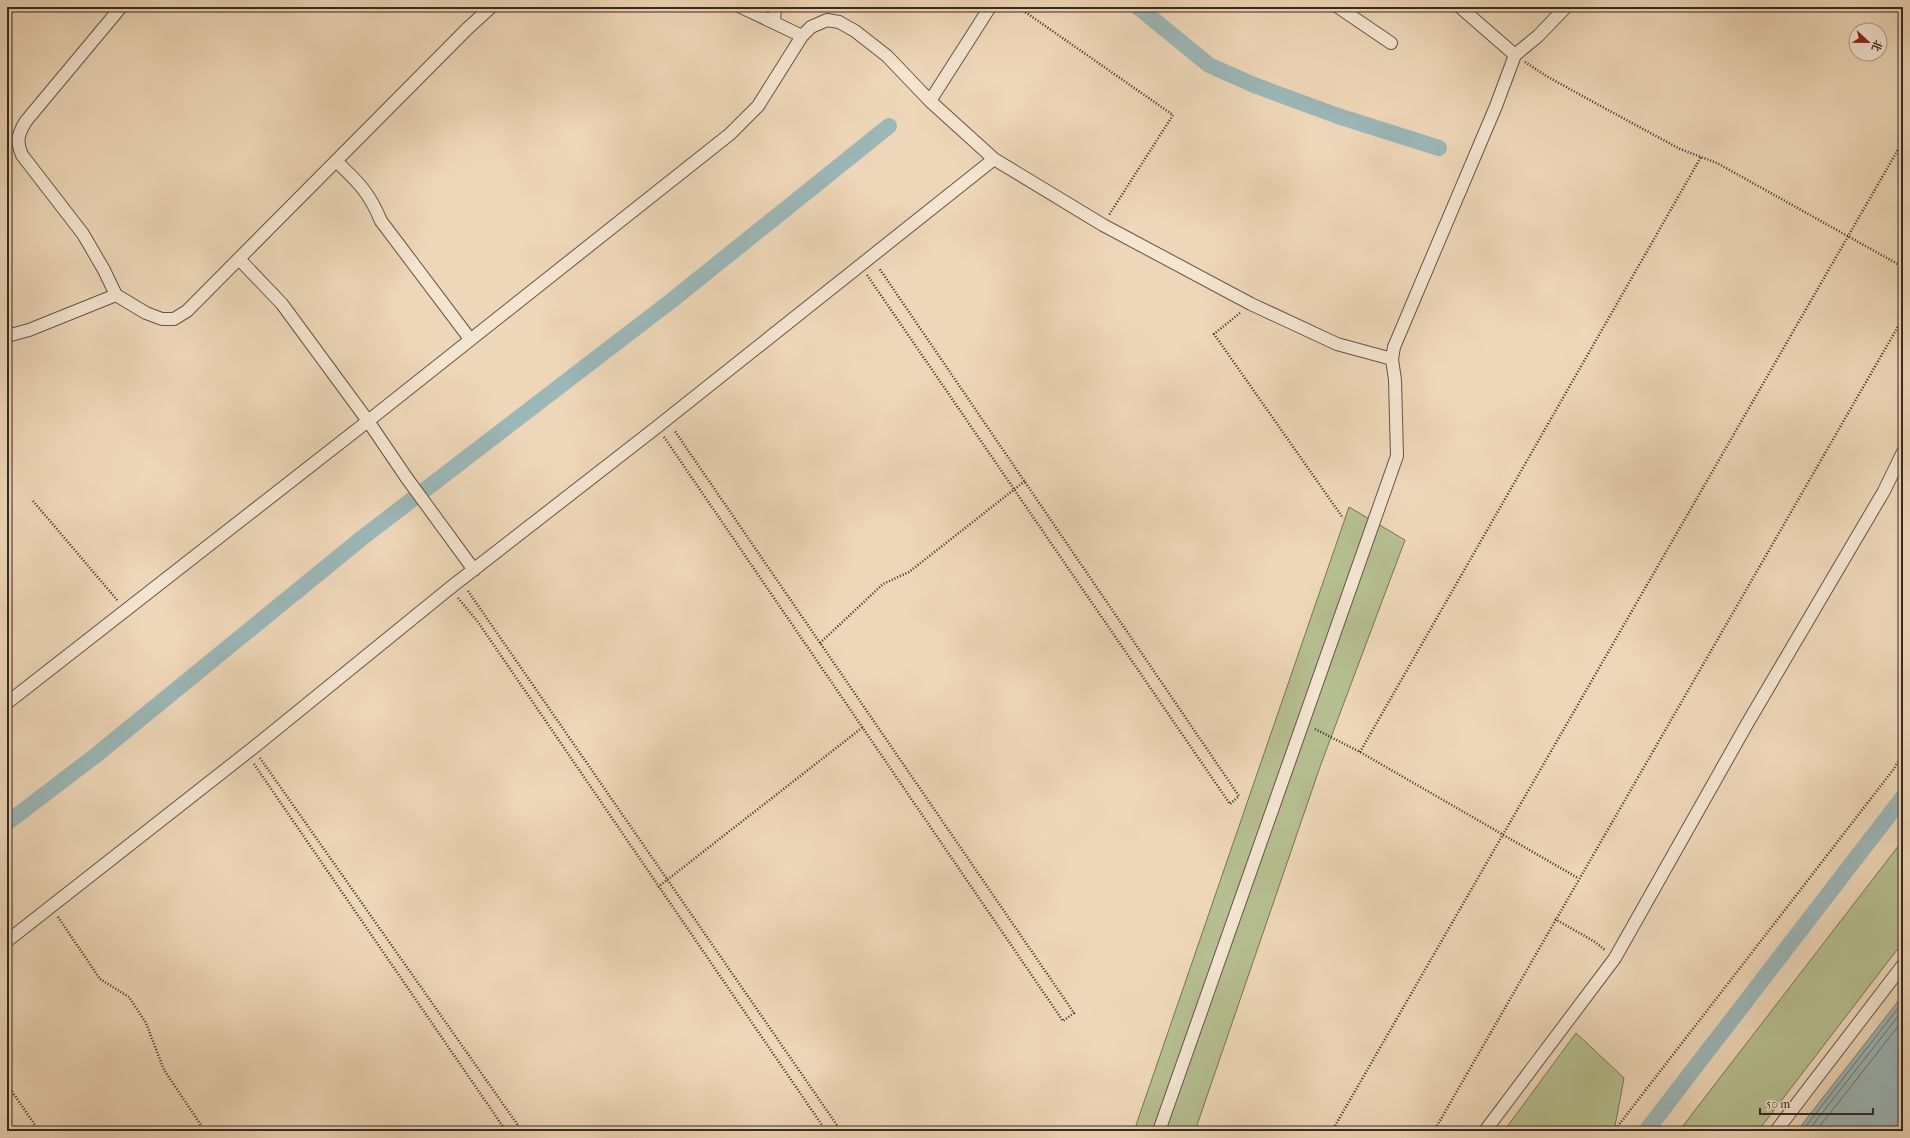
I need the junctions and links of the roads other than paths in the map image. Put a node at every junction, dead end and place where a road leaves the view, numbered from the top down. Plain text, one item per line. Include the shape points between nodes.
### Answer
1 (121, 7) edge
2 (491, 7) edge
3 (741, 7) edge
4 (775, 7) edge
5 (990, 7) edge
6 (1338, 7) edge
7 (1460, 7) edge
8 (1566, 7) edge
9 (774, 22) junction
10 (802, 36) junction
11 (1391, 43) dead end
12 (1515, 55) junction
13 (930, 101) junction
14 (994, 160) junction
15 (336, 161) junction
16 (239, 259) junction
17 (116, 295) junction
18 (7, 336) edge
19 (470, 339) junction
20 (1392, 359) junction
21 (368, 420) junction
22 (1903, 452) edge
23 (474, 570) junction
24 (7, 703) edge
25 (7, 941) edge
26 (1903, 965) edge
27 (1159, 1131) edge
28 (1485, 1131) edge
29 (1776, 1131) edge

1 - 17 street via 18,134 18,145 22,155 82,234
2 - 15 street
3 - 9 street
4 - 9 street
5 - 13 street
6 - 11 street
7 - 12 street
8 - 12 street
9 - 10 street
10 - 13 street via 811,27 826,20 844,25 888,56
10 - 19 street via 758,106 730,134
12 - 20 street via 1394,347
13 - 14 street
14 - 20 street via 1102,225 1251,304 1337,344
14 - 23 street
15 - 16 street
15 - 19 street via 362,186 382,221
16 - 17 street via 187,311 174,319 162,319 146,314
16 - 21 street via 282,304
17 - 18 street via 29,330
19 - 21 street
20 - 27 street via 1397,456
21 - 23 street
21 - 24 street
22 - 28 street via 1884,491 1747,724 1615,958
23 - 25 street
26 - 29 street

